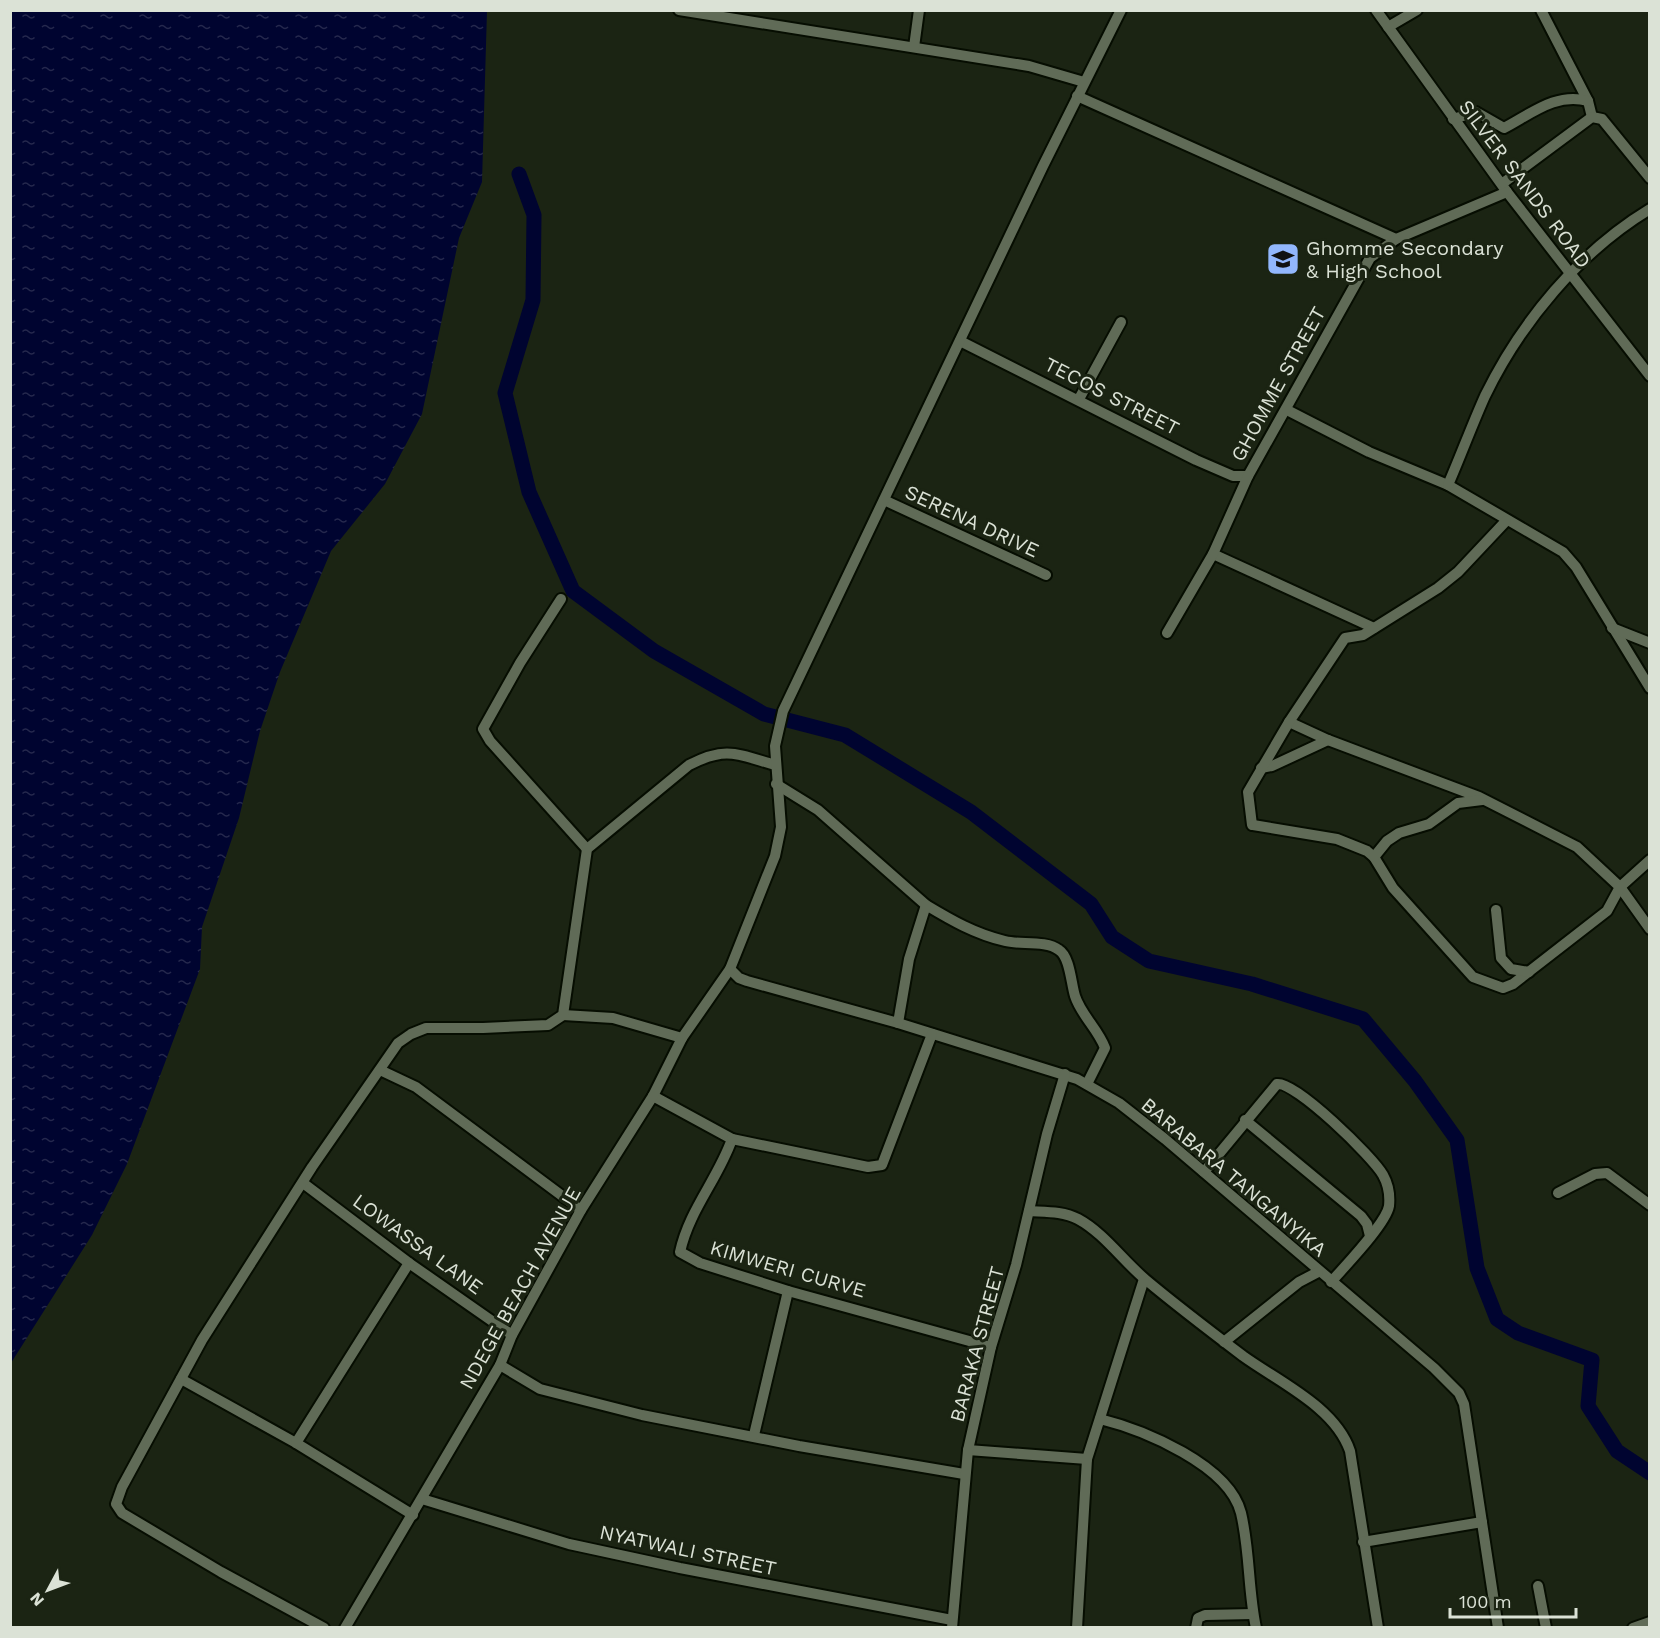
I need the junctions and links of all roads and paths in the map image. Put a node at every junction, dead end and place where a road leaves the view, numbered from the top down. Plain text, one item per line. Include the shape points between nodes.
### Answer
1 (679, 10) edge
2 (919, 10) edge
3 (1121, 10) edge
4 (1376, 10) edge
5 (1417, 10) edge
6 (1541, 10) edge
7 (708, 12) edge
8 (1388, 27) junction
9 (914, 47) junction
10 (1084, 82) junction
11 (1077, 96) junction
12 (1588, 100) junction
13 (1592, 117) junction
14 (1453, 119) junction
15 (1650, 178) edge
16 (1505, 187) junction
17 (1650, 209) edge
18 (1396, 239) junction
19 (1569, 273) junction
20 (1121, 322) dead end
21 (960, 340) junction
22 (1650, 376) edge
23 (1079, 399) junction
24 (1287, 410) junction
25 (1248, 476) junction
26 (1448, 485) junction
27 (884, 500) junction
28 (1506, 521) junction
29 (1213, 554) junction
30 (1046, 575) dead end
31 (561, 599) dead end
32 (1612, 627) junction
33 (1374, 628) junction
34 (1167, 633) dead end
35 (1650, 644) edge
36 (1650, 688) edge
37 (1289, 722) junction
38 (1328, 740) junction
39 (775, 765) junction
40 (1261, 768) junction
41 (776, 784) junction
42 (1485, 800) junction
43 (586, 849) junction
44 (1374, 856) junction
45 (1650, 860) edge
46 (1620, 888) junction
47 (926, 905) junction
48 (1496, 910) dead end
49 (1650, 929) edge
50 (730, 969) junction
51 (1529, 972) junction
52 (563, 1016) junction
53 (898, 1023) junction
54 (932, 1034) junction
55 (682, 1038) junction
56 (380, 1070) junction
57 (1065, 1074) junction
58 (1087, 1083) junction
59 (653, 1096) junction
60 (1245, 1120) junction
61 (732, 1139) junction
62 (1204, 1172) junction
63 (303, 1183) junction
64 (1558, 1193) dead end
65 (1648, 1202) edge
66 (581, 1210) junction
67 (1029, 1211) junction
68 (1370, 1236) junction
69 (409, 1263) junction
70 (1318, 1272) junction
71 (1144, 1279) junction
72 (1331, 1282) junction
73 (788, 1291) junction
74 (512, 1335) junction
75 (1224, 1342) junction
76 (991, 1347) junction
77 (500, 1365) junction
78 (181, 1379) junction
79 (1100, 1419) junction
80 (754, 1436) junction
81 (296, 1443) junction
82 (968, 1450) junction
83 (1087, 1459) junction
84 (964, 1474) junction
85 (422, 1499) junction
86 (413, 1515) junction
87 (1482, 1522) junction
88 (1362, 1542) junction
89 (1538, 1586) dead end
90 (1253, 1614) junction
91 (1650, 1622) edge
92 (952, 1624) edge
93 (324, 1628) edge
94 (345, 1628) edge
95 (1077, 1628) edge
96 (1196, 1628) edge
97 (1256, 1628) edge
98 (1377, 1628) edge
99 (1498, 1628) edge
100 (1546, 1628) edge
101 (1633, 1628) edge

1 - 7 street
2 - 9 street
3 - 10 street, NDEGE BEACH AVENUE
4 - 8 street, SILVER SANDS ROAD
5 - 8 street
6 - 12 street
7 - 9 street
8 - 14 street, SILVER SANDS ROAD
9 - 10 street via 1029,66
10 - 11 street, NDEGE BEACH AVENUE
11 - 18 street
11 - 21 street, NDEGE BEACH AVENUE
12 - 13 street
12 - 14 street via 1574,97 1554,101 1504,128 1476,112
13 - 15 street via 1602,119
13 - 16 street, GHOMME STREET
14 - 16 street, SILVER SANDS ROAD
16 - 18 street, GHOMME STREET
16 - 19 street, SILVER SANDS ROAD
17 - 19 street
18 - 24 street, GHOMME STREET via 1370,258 1359,273
19 - 22 street, SILVER SANDS ROAD
19 - 26 street via 1512,348 1485,396
20 - 23 street
21 - 23 street, TECOS STREET
21 - 27 street, NDEGE BEACH AVENUE
23 - 25 street, TECOS STREET via 1196,460 1233,476
24 - 25 street, GHOMME STREET
24 - 26 street via 1369,452
25 - 29 street, GHOMME STREET
26 - 28 street
27 - 30 street, SERENA DRIVE
27 - 39 street, NDEGE BEACH AVENUE via 783,711
28 - 32 street via 1570,558
28 - 33 street via 1458,572
29 - 33 street
29 - 34 street, GHOMME STREET
31 - 43 street via 483,729
32 - 35 street
32 - 36 street
33 - 37 street via 1364,635 1345,638
37 - 38 street
37 - 40 street
38 - 40 street
38 - 42 street
39 - 41 street, NDEGE BEACH AVENUE
39 - 43 street via 732,753 706,756 689,765
40 - 44 street via 1248,792 1252,825 1336,839
41 - 47 street via 818,810
41 - 50 street, NDEGE BEACH AVENUE via 782,807 775,856
42 - 44 street via 1458,803 1429,824 1399,833
42 - 46 street via 1577,847
43 - 52 street
44 - 51 street via 1393,888 1473,976 1508,988
45 - 46 street
46 - 49 street
46 - 51 street via 1607,910
47 - 53 street via 909,959
47 - 58 street via 978,934 1057,948 1065,954 1076,999 1105,1048
48 - 51 street via 1501,958 1511,969
50 - 53 street, BARABARA TANGANYIKA via 747,981
50 - 55 street, NDEGE BEACH AVENUE
52 - 55 street via 613,1018
52 - 56 street via 548,1024 426,1028 398,1043
53 - 54 street, BARABARA TANGANYIKA
54 - 57 street, BARABARA TANGANYIKA
54 - 61 street via 882,1165 868,1167
55 - 59 street, NDEGE BEACH AVENUE
56 - 63 street
56 - 66 street via 416,1087
57 - 58 street, BARABARA TANGANYIKA
57 - 67 street, BARAKA STREET
58 - 62 street, BARABARA TANGANYIKA via 1119,1103
59 - 61 street
59 - 66 street, NDEGE BEACH AVENUE
60 - 62 street
60 - 68 street via 1361,1216
60 - 68 street via 1282,1083 1292,1086 1352,1139 1383,1175 1389,1194 1386,1215
61 - 73 street, KIMWERI CURVE via 722,1167 685,1230 680,1252 700,1263
62 - 70 street, BARABARA TANGANYIKA
63 - 69 street, LOWASSA LANE
63 - 78 street via 234,1288
64 - 65 street via 1595,1174 1607,1173
66 - 74 street, NDEGE BEACH AVENUE
67 - 71 street via 1076,1218
67 - 76 street, BARAKA STREET
68 - 72 street
69 - 74 street, LOWASSA LANE
69 - 81 street
70 - 72 street, BARABARA TANGANYIKA
70 - 75 street via 1299,1282
71 - 75 street
71 - 79 street
72 - 87 street, BARABARA TANGANYIKA via 1459,1393 1466,1412
73 - 76 street, KIMWERI CURVE
73 - 80 street
74 - 77 street, NDEGE BEACH AVENUE
75 - 88 street via 1311,1403 1346,1438
76 - 82 street, BARAKA STREET
77 - 80 street via 520,1379 564,1396
77 - 85 street, NDEGE BEACH AVENUE
78 - 81 street
78 - 93 street via 122,1487 117,1508 221,1572
79 - 83 street
79 - 90 street via 1146,1433 1222,1482 1240,1511
80 - 84 street
81 - 86 street
82 - 83 street
82 - 84 street, BARAKA STREET
83 - 95 street
84 - 92 street, BARAKA STREET
85 - 86 street, NDEGE BEACH AVENUE
85 - 92 street, NYATWALI STREET via 569,1544
86 - 94 street, NDEGE BEACH AVENUE
87 - 88 street
87 - 99 street, BARABARA TANGANYIKA
88 - 98 street
89 - 100 street
90 - 96 street via 1205,1615 1198,1618
90 - 97 street
91 - 101 street

